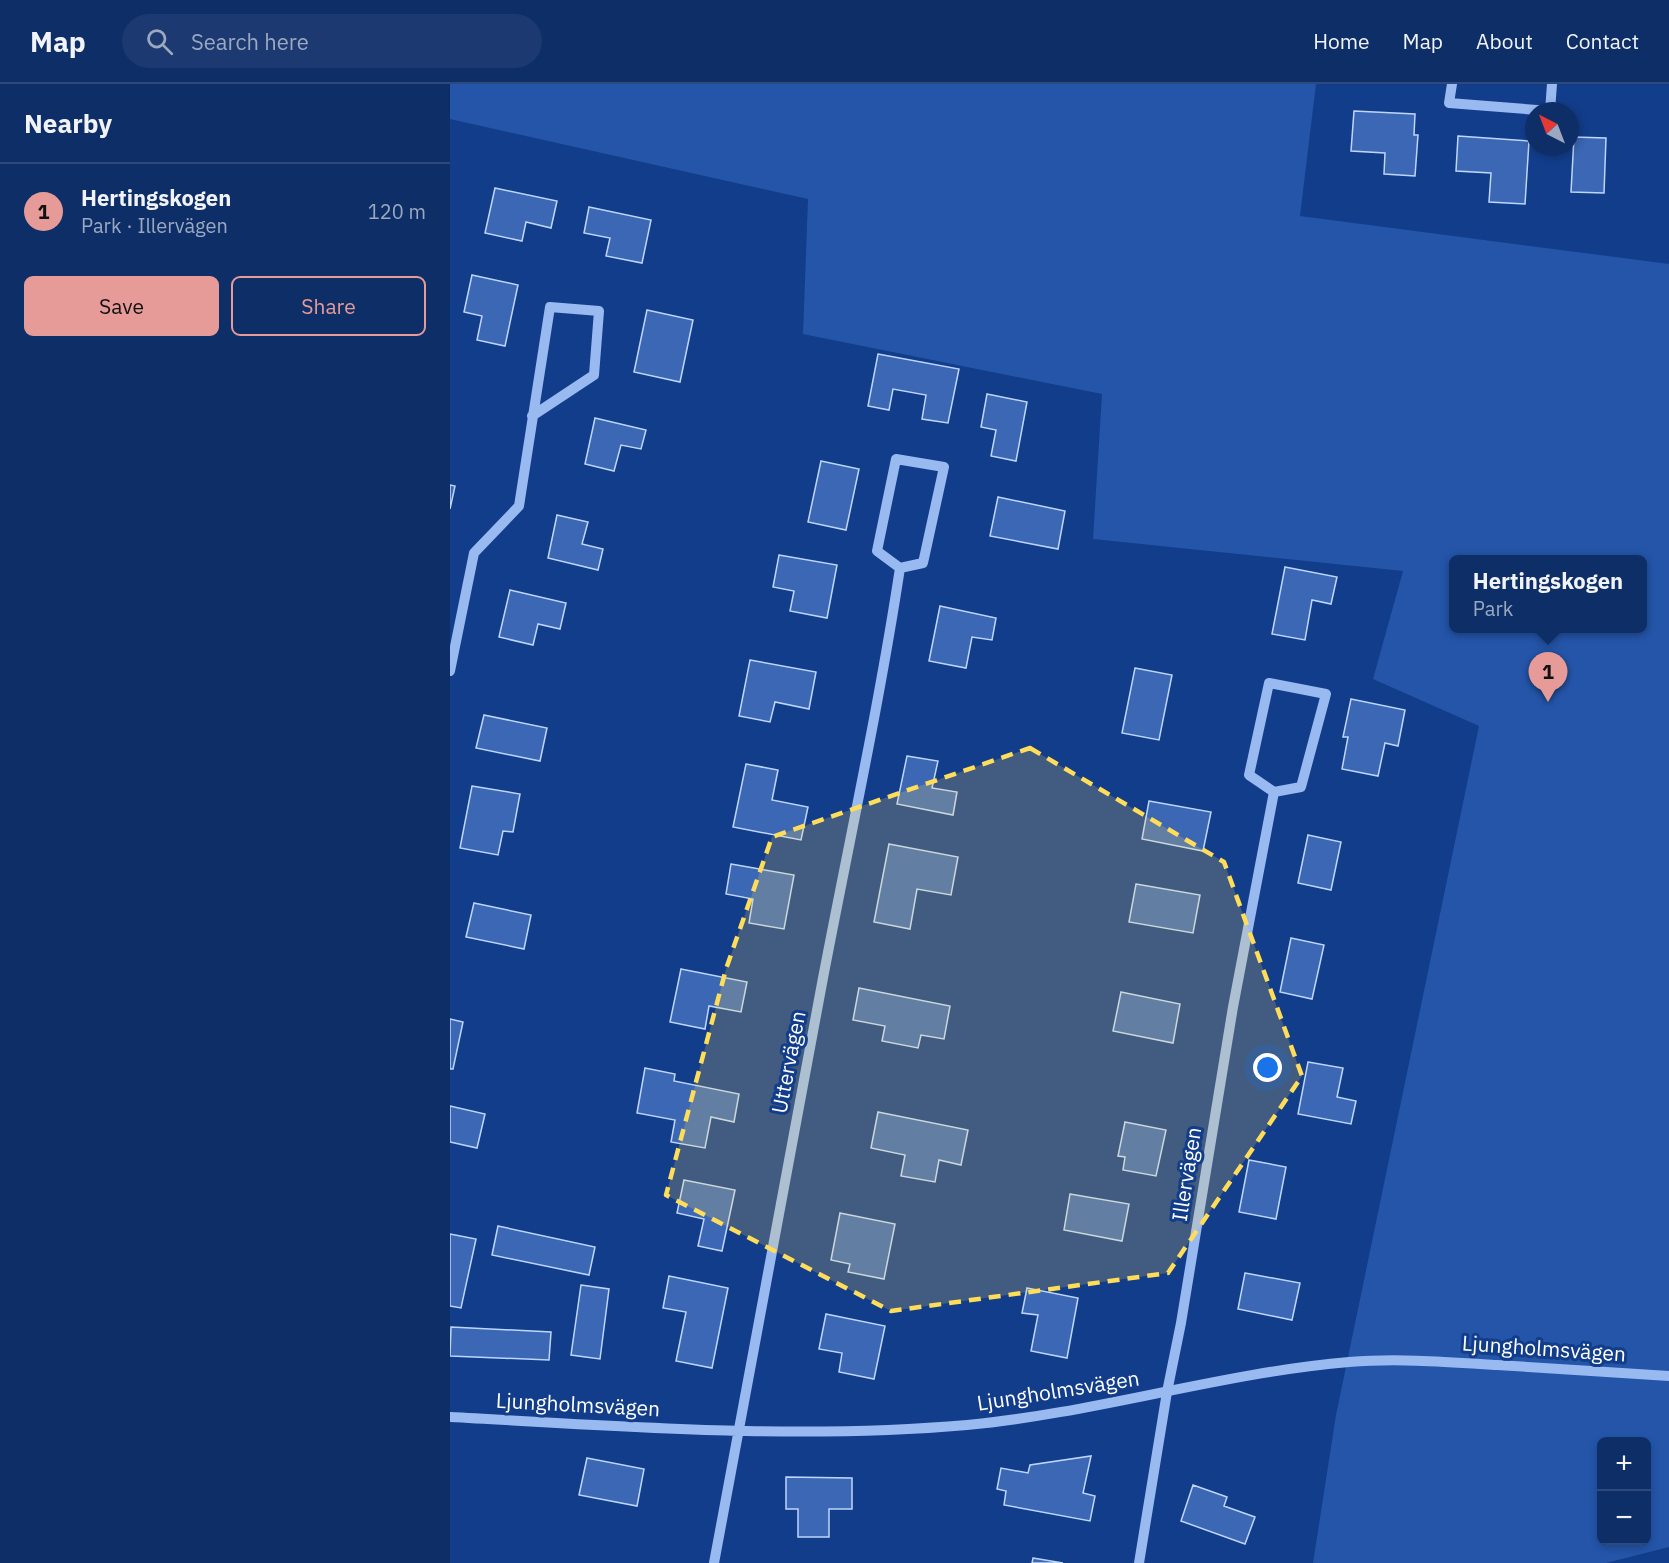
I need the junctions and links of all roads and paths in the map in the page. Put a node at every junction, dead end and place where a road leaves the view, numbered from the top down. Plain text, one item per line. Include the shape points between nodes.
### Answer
1 (1452, 84) edge
2 (1552, 84) edge
3 (532, 416) junction
4 (900, 568) junction
5 (450, 671) edge
6 (1274, 792) junction
7 (1669, 1376) edge
8 (1167, 1392) junction
9 (450, 1417) edge
10 (737, 1432) junction
11 (714, 1563) edge
12 (1139, 1563) edge

1 - 2 street via 1449,103 1550,111
3 - 3 street via 550,307 599,311 594,375
3 - 5 street via 519,506 474,554
4 - 4 street via 877,551 896,459 944,467 923,563
4 - 10 street, Uttervägen via 886,659
6 - 6 street via 1249,775 1269,683 1326,694 1301,787
6 - 8 street, Illervägen
7 - 8 street, Ljungholmsvägen via 1436,1361 1351,1362
8 - 10 street, Ljungholmsvägen via 969,1425 872,1431
8 - 12 street, Illervägen
9 - 10 street, Ljungholmsvägen
10 - 11 street, Uttervägen

